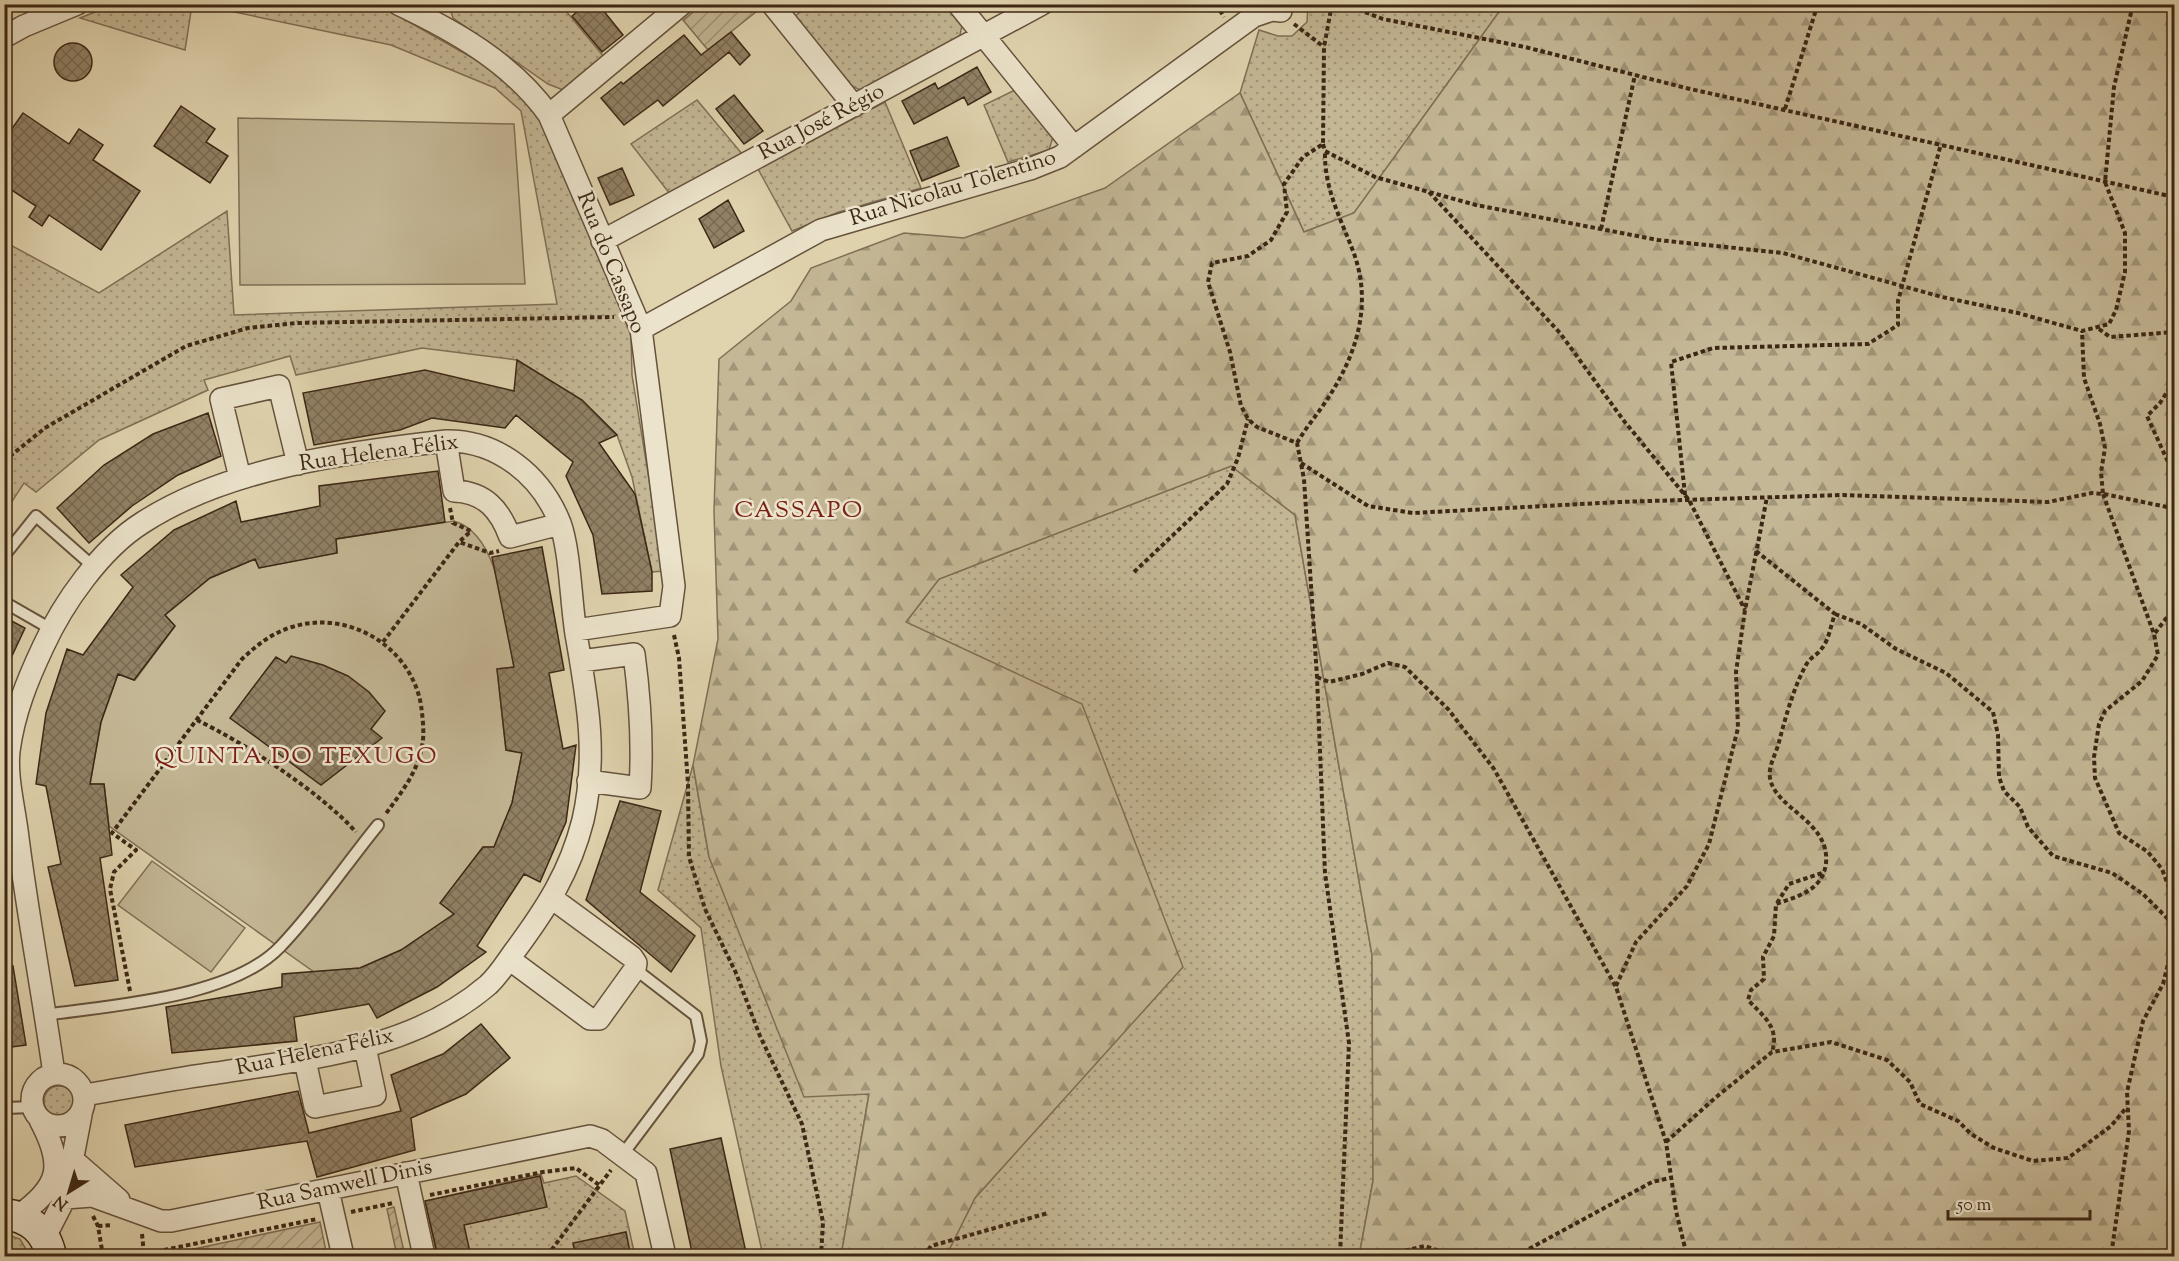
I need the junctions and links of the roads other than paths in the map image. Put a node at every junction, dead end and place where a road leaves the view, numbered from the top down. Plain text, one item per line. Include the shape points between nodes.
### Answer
1 (77, 4) edge
2 (398, 4) edge
3 (682, 4) edge
4 (772, 4) edge
5 (958, 4) edge
6 (1042, 4) edge
7 (428, 10) edge
8 (1281, 11) road end
9 (14, 28) edge
10 (983, 36) junction
11 (4, 37) edge
12 (854, 106) junction
13 (549, 115) junction
14 (1074, 147) junction
15 (603, 241) junction
16 (639, 323) junction
17 (446, 441) junction
18 (298, 464) junction
19 (240, 478) junction
20 (560, 524) junction
21 (4, 556) edge
22 (95, 568) junction
23 (4, 602) edge
24 (51, 629) junction
25 (576, 630) junction
26 (581, 661) junction
27 (588, 781) junction
28 (8, 785) edge
29 (378, 825) road end
30 (12, 850) edge
31 (553, 899) junction
32 (509, 960) junction
33 (635, 969) junction
34 (45, 1015) junction
35 (365, 1047) junction
36 (305, 1060) junction
37 (54, 1074) junction
38 (83, 1105) junction
39 (4, 1108) edge
40 (37, 1113) junction
41 (623, 1155) junction
42 (72, 1159) junction
43 (406, 1173) junction
44 (328, 1190) junction
45 (65, 1198) junction
46 (11, 1215) edge
47 (124, 1216) junction
48 (48, 1247) edge
49 (343, 1257) edge
50 (424, 1257) edge
51 (665, 1257) edge

1 - 9 street
2 - 7 street, Rua do Cassapo
3 - 13 street
4 - 12 street
5 - 10 street
6 - 10 street, Rua José Régio
7 - 13 street, Rua do Cassapo via 495,60 533,93
8 - 14 street, Rua Nicolau Tolentino via 1254,16
9 - 11 street
10 - 12 street, Rua José Régio
10 - 14 street
12 - 15 street, Rua José Régio
13 - 15 street, Rua do Cassapo
14 - 16 street, Rua Nicolau Tolentino via 1037,166 821,230
15 - 16 street, Rua do Cassapo
16 - 25 street, Rua do Cassapo via 674,586 670,616
17 - 18 street, Rua Helena Félix
17 - 20 street, Rua Helena Félix via 467,441 490,448 516,463 544,494
17 - 20 street via 454,491 468,492 494,506 510,537
18 - 19 street, Rua Helena Félix
18 - 19 street via 279,386 233,396 221,399
19 - 22 street, Rua Helena Félix via 178,502 141,524 114,545
20 - 25 street, Rua Helena Félix
21 - 22 lane via 36,516
22 - 24 street, Rua Helena Félix
23 - 24 lane
24 - 28 street, Rua Helena Félix via 22,691 9,753
25 - 26 street, Rua Helena Félix
26 - 27 street, Rua Helena Félix via 591,726
26 - 27 street via 634,654 641,705 640,788
27 - 31 street, Rua Helena Félix via 584,818
28 - 30 street, Rua Helena Félix
29 - 34 lane via 279,948 242,973 188,992
30 - 34 street, Rua Helena Félix
31 - 32 street, Rua Helena Félix
31 - 33 street via 632,957
32 - 33 street via 594,1021
32 - 35 street, Rua Helena Félix via 487,986 437,1021
33 - 41 lane via 696,1016 701,1045
34 - 37 street, Rua Helena Félix
35 - 36 street, Rua Helena Félix
35 - 36 street via 375,1095 315,1107
36 - 38 street, Rua Helena Félix
37 - 38 street via 70,1076 82,1088
37 - 40 street via 36,1086
38 - 40 street via 69,1124 62,1126
38 - 42 street
39 - 40 lane
40 - 46 street via 55,1150 52,1180 39,1200
41 - 43 street, Rua Samwell Dinis via 591,1136
41 - 51 street, Rua Samwell Dinis via 649,1178
42 - 45 street
42 - 47 street
43 - 44 street, Rua Samwell Dinis
43 - 50 street
44 - 47 street, Rua Samwell Dinis via 166,1222
44 - 49 street
45 - 47 street, Rua Samwell Dinis via 85,1194
45 - 48 street
46 - 48 street via 33,1224

